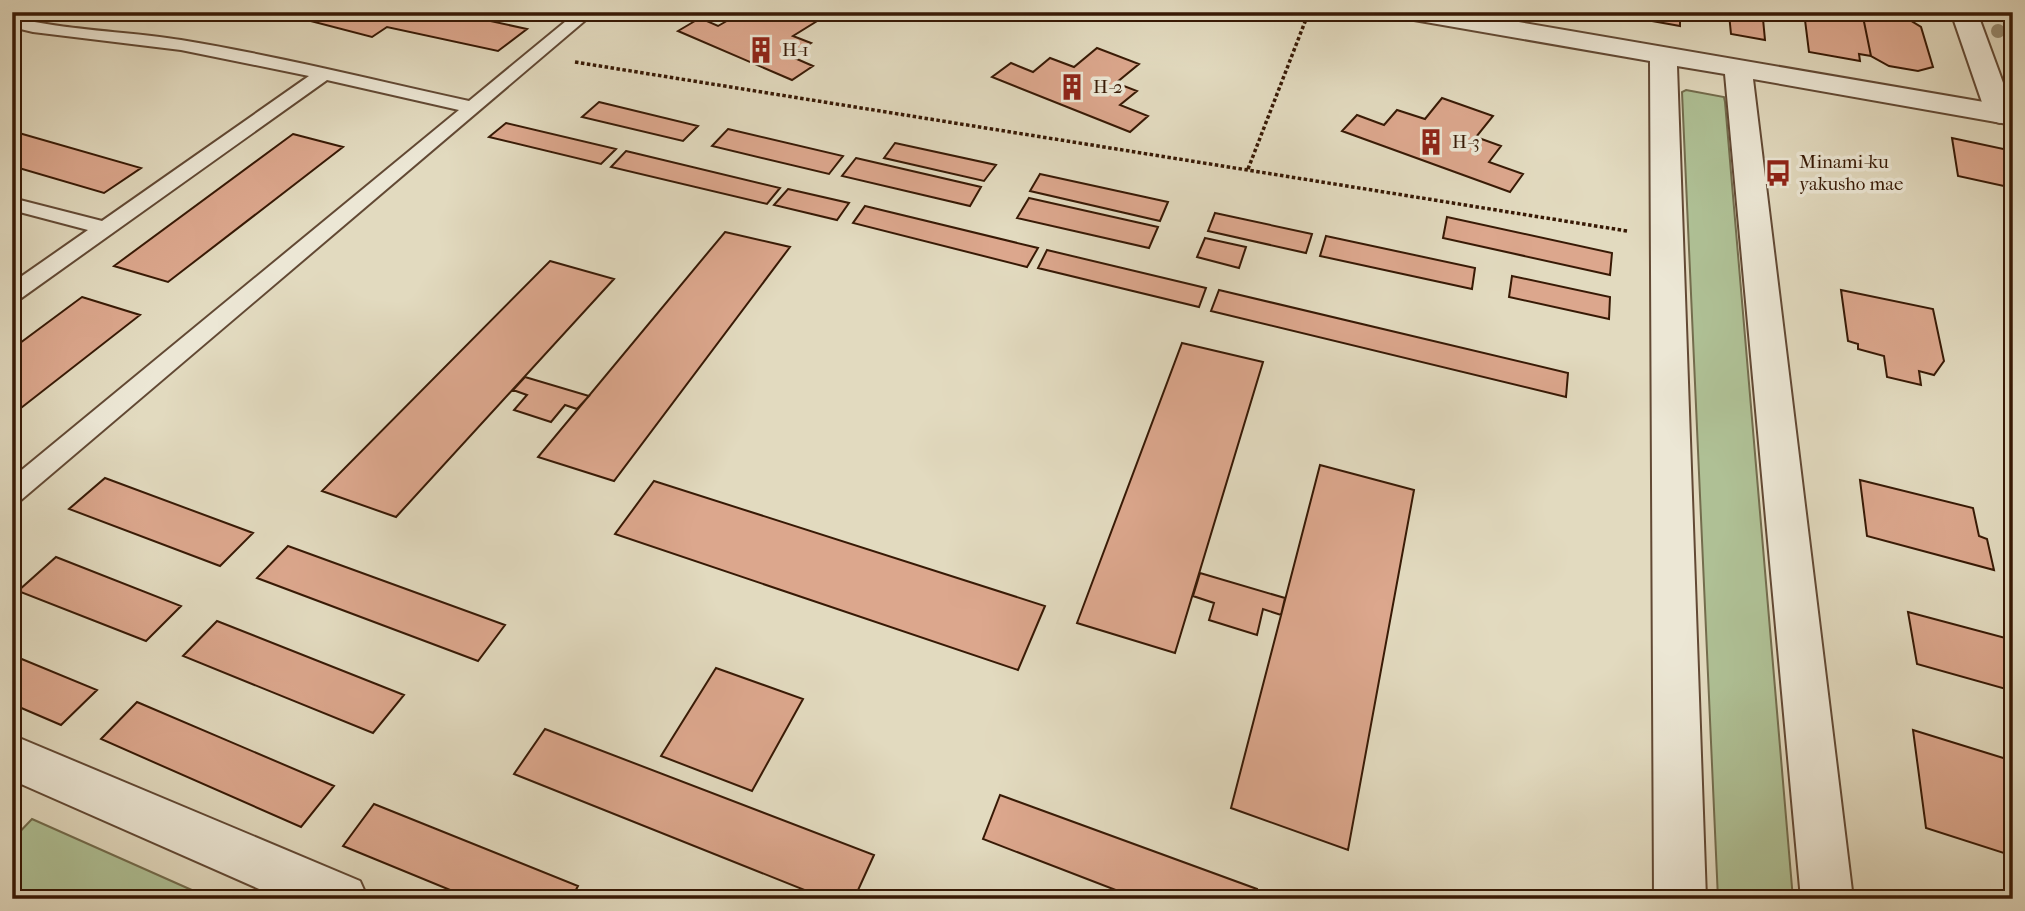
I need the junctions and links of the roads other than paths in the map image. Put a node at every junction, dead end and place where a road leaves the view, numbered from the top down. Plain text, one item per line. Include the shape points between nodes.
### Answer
1 (587, 12) edge
2 (1414, 12) edge
3 (1964, 12) edge
4 (12, 22) edge
5 (1663, 56) junction
6 (1738, 68) junction
7 (323, 74) junction
8 (474, 108) junction
9 (2006, 115) edge
10 (12, 204) edge
11 (104, 228) junction
12 (12, 294) edge
13 (12, 493) edge
14 (12, 757) edge
15 (342, 899) edge
16 (1680, 899) edge
17 (1827, 899) edge

1 - 8 lane
2 - 5 street
3 - 9 street
4 - 7 lane via 65,34 194,47
5 - 6 street
5 - 16 street
6 - 9 street
6 - 17 street
7 - 8 lane
7 - 11 lane
8 - 13 lane
10 - 11 lane
11 - 12 lane
14 - 15 street

